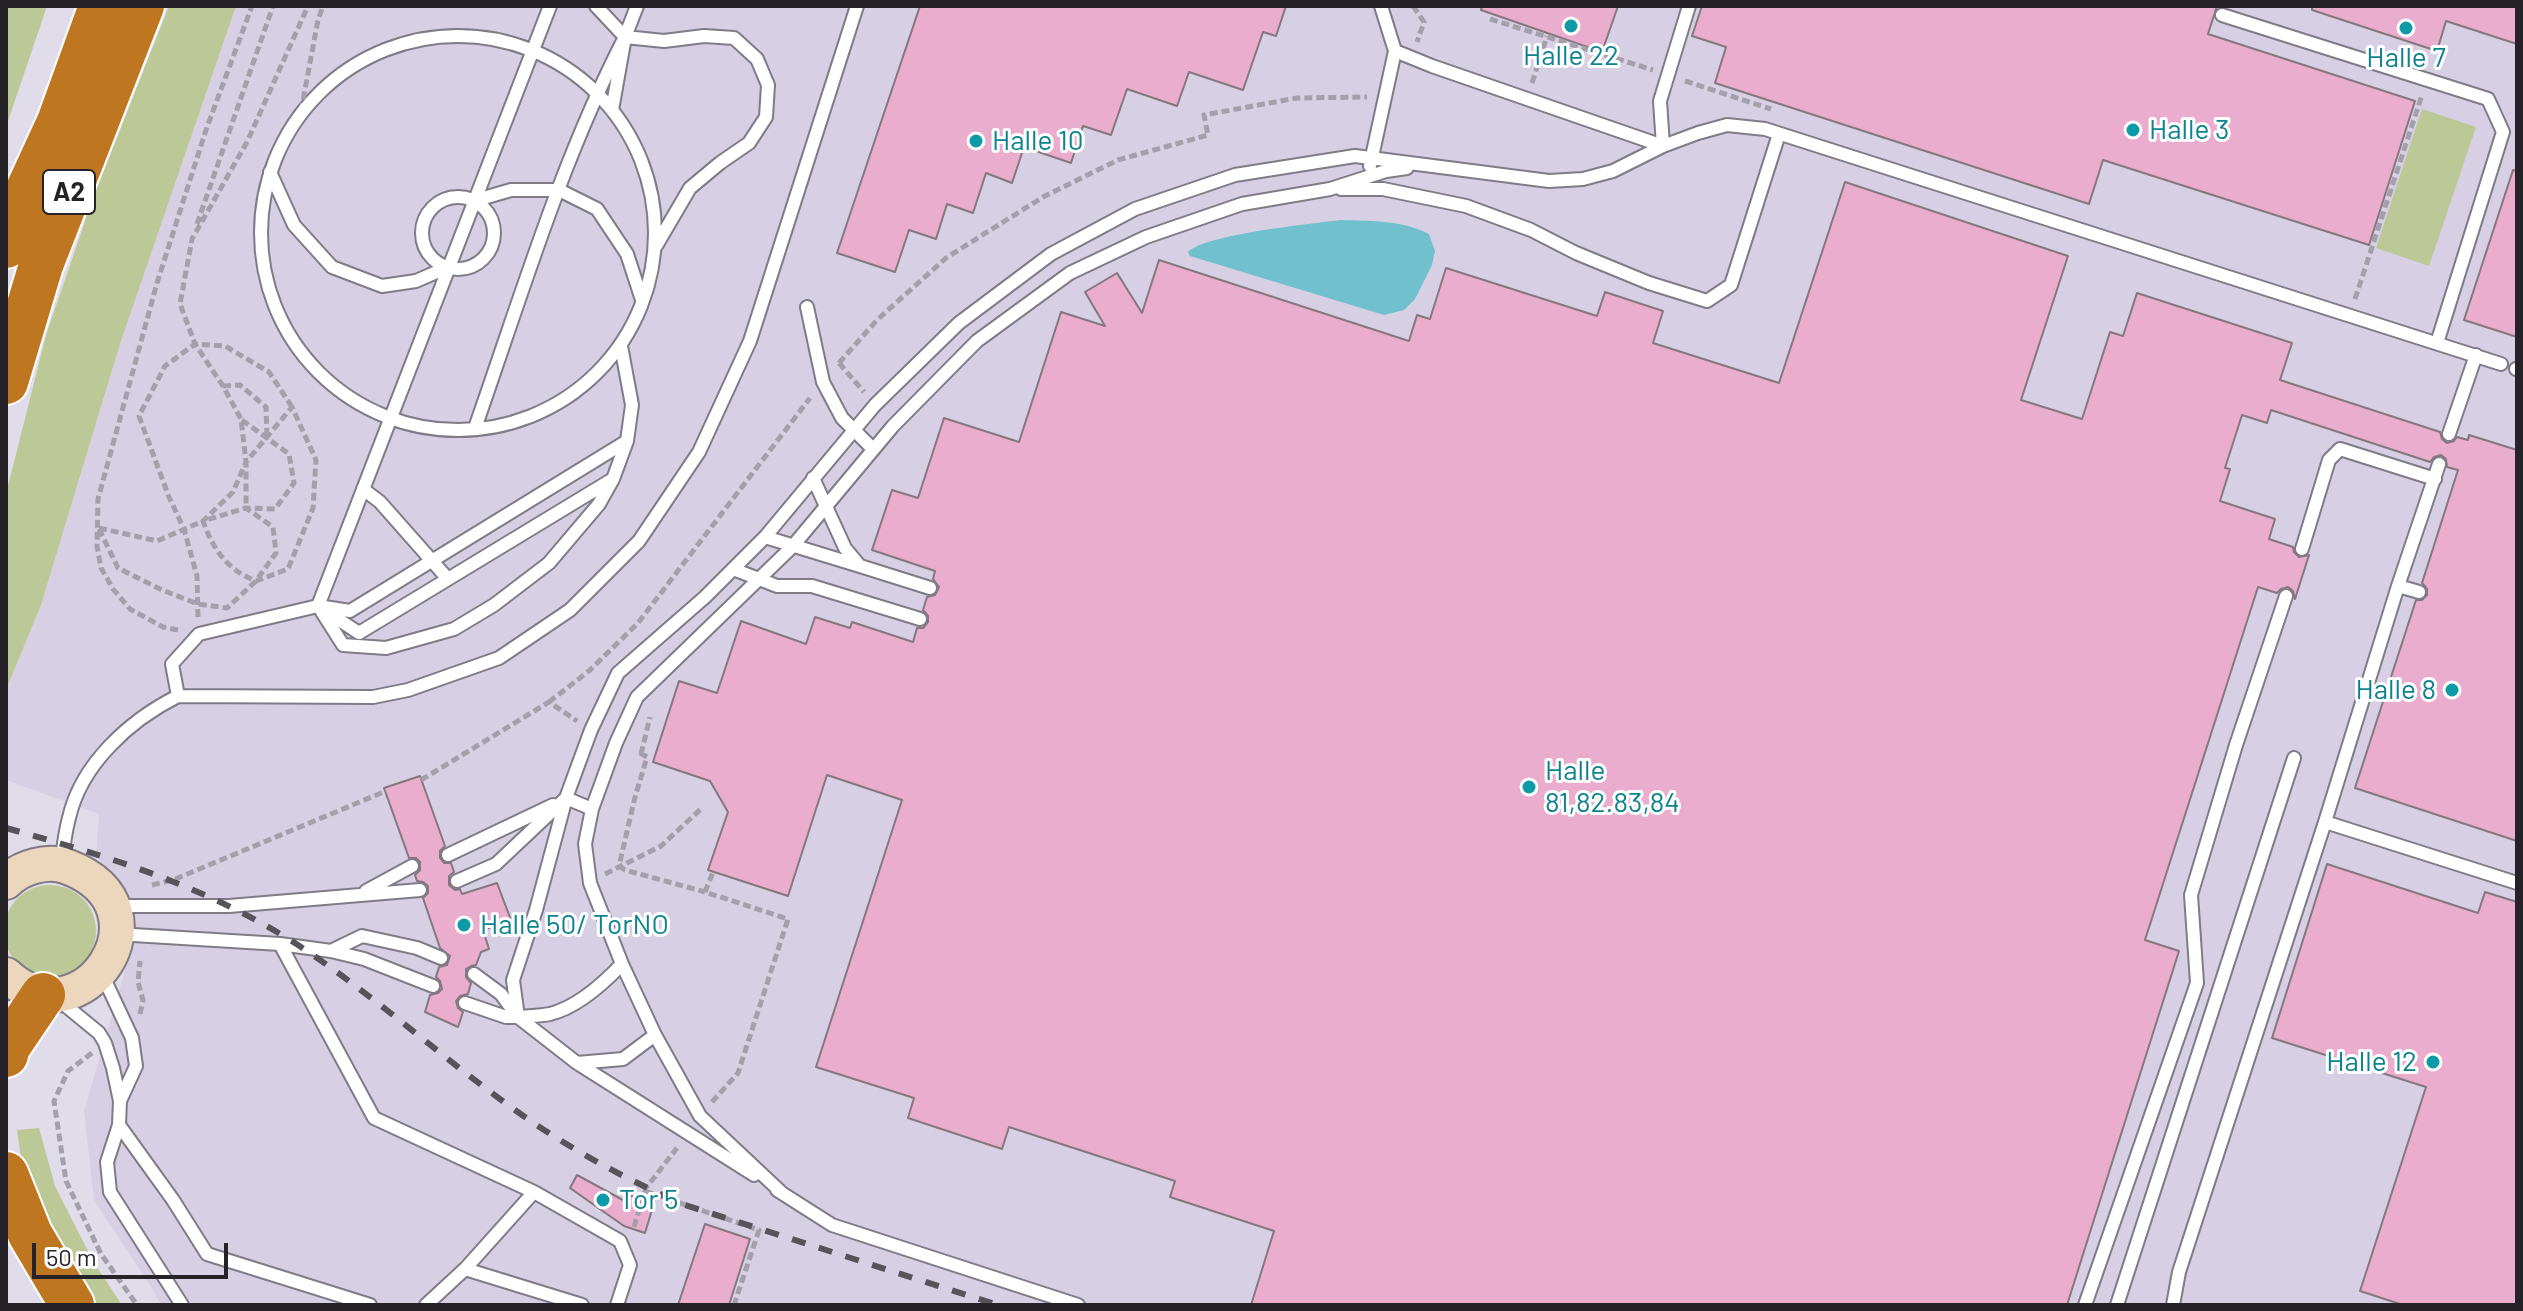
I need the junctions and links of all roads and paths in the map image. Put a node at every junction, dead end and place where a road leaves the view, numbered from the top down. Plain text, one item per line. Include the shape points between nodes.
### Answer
1 (70, 6) edge
2 (101, 6) edge
3 (142, 6) edge
4 (252, 6) edge
5 (273, 6) edge
6 (308, 6) edge
7 (323, 6) edge
8 (550, 6) edge
9 (596, 6) edge
10 (637, 6) edge
11 (857, 6) edge
12 (1381, 6) edge
13 (1689, 6) edge
14 (2222, 15) dead end
15 (1490, 19) dead end
16 (1547, 36) junction
17 (625, 37) junction
18 (532, 50) junction
19 (1395, 51) junction
20 (1668, 75) junction
21 (2426, 81) junction
22 (596, 94) junction
23 (1384, 98) junction
24 (1527, 99) junction
25 (1750, 102) dead end
26 (612, 110) junction
27 (301, 111) junction
28 (1779, 134) junction
29 (1663, 146) junction
30 (1371, 158) junction
31 (1422, 166) junction
32 (269, 171) junction
33 (1367, 177) junction
34 (1330, 189) junction
35 (559, 190) junction
36 (473, 201) junction
37 (10, 234) edge
38 (192, 239) junction
39 (656, 246) junction
40 (448, 267) junction
41 (643, 303) junction
42 (807, 307) dead end
43 (2351, 315) junction
44 (2437, 343) junction
45 (195, 344) junction
46 (621, 346) junction
47 (2476, 355) junction
48 (839, 363) dead end
49 (2501, 364) dead end
50 (6, 382) edge
51 (223, 386) junction
52 (292, 407) junction
53 (241, 419) junction
54 (391, 420) junction
55 (475, 428) junction
56 (852, 429) junction
57 (2449, 434) dead end
58 (267, 438) junction
59 (627, 441) junction
60 (873, 449) junction
61 (246, 462) junction
62 (2439, 464) dead end
63 (813, 478) junction
64 (613, 479) junction
65 (2435, 479) junction
66 (363, 489) junction
67 (827, 504) junction
68 (246, 508) junction
69 (203, 521) junction
70 (99, 528) junction
71 (184, 529) junction
72 (765, 537) junction
73 (792, 547) junction
74 (2302, 549) dead end
75 (433, 561) junction
76 (860, 566) junction
77 (733, 569) junction
78 (448, 579) junction
79 (759, 579) junction
80 (256, 581) junction
81 (2398, 586) junction
82 (930, 588) dead end
83 (2419, 592) dead end
84 (2286, 596) dead end
85 (198, 604) junction
86 (318, 606) junction
87 (920, 619) dead end
88 (199, 634) junction
89 (178, 696) junction
90 (591, 730) junction
91 (616, 743) junction
92 (2294, 758) dead end
93 (421, 780) dead end
94 (386, 791) dead end
95 (566, 798) junction
96 (703, 807) dead end
97 (592, 809) junction
98 (2325, 822) junction
99 (448, 855) dead end
100 (61, 864) junction
101 (412, 866) dead end
102 (619, 866) junction
103 (713, 872) dead end
104 (10, 874) edge
105 (457, 881) dead end
106 (590, 883) junction
107 (2517, 883) edge
108 (420, 890) dead end
109 (705, 892) junction
110 (360, 894) junction
111 (113, 912) junction
112 (280, 944) junction
113 (331, 951) junction
114 (441, 958) dead end
115 (622, 964) junction
116 (101, 971) junction
117 (474, 974) dead end
118 (433, 986) dead end
119 (33, 988) edge
120 (465, 1003) dead end
121 (518, 1017) junction
122 (655, 1035) junction
123 (105, 1043) junction
124 (6, 1055) edge
125 (577, 1063) junction
126 (120, 1101) junction
127 (700, 1116) junction
128 (119, 1125) junction
129 (689, 1133) junction
130 (6, 1174) edge
131 (645, 1191) junction
132 (534, 1192) junction
133 (782, 1193) junction
134 (634, 1227) dead end
135 (6, 1251) edge
136 (465, 1269) junction
137 (36, 1305) edge
138 (72, 1305) edge
139 (137, 1305) edge
140 (182, 1305) edge
141 (370, 1305) edge
142 (426, 1305) edge
143 (582, 1305) edge
144 (617, 1305) edge
145 (734, 1305) edge
146 (1078, 1305) edge
147 (2085, 1305) edge
148 (2117, 1305) edge
149 (2173, 1305) edge

1 - 37 highway via 36,112
2 - 37 highway, A2
3 - 50 highway, A2 via 41,265
4 - 70 path via 157,283 98,499
5 - 38 path
6 - 38 path via 247,142
7 - 27 path
8 - 18 lane
9 - 17 lane
10 - 17 lane
11 - 89 lane via 750,341 699,452 639,541 570,610 499,658 408,690 373,697
12 - 19 lane
13 - 20 lane
14 - 21 lane
15 - 16 path
16 - 20 path
16 - 24 path
17 - 22 lane
17 - 26 lane
17 - 39 lane via 734,38 757,59 768,85 766,117 749,143 690,188
18 - 22 lane via 576,74
18 - 27 lane via 469,36 406,42 348,68
18 - 36 lane
19 - 23 lane
19 - 24 lane
20 - 25 path
20 - 29 lane via 1660,101
21 - 43 path
21 - 44 lane via 2488,99 2503,132
22 - 26 lane
22 - 35 lane
23 - 30 lane
23 - 48 path via 1297,98 1204,115 1208,135 1118,160 1043,197 946,258 877,320
24 - 29 lane
26 - 39 lane via 638,151 653,198
27 - 32 lane
28 - 29 lane via 1727,125
28 - 34 lane via 1731,285 1707,301 1649,283 1466,206 1383,189
28 - 43 lane
29 - 31 lane via 1613,171 1583,179 1549,181
30 - 31 lane
30 - 33 lane
30 - 56 lane via 1235,175 1135,209 1051,254 959,323
31 - 33 lane
32 - 40 lane via 294,225 332,267 382,286 416,281
32 - 54 lane via 259,231 268,291 295,346 337,390
33 - 34 lane
34 - 60 lane via 1242,204 1146,237 1070,273 977,341
35 - 36 lane via 511,190
35 - 41 lane via 597,209 627,254
35 - 55 lane
36 - 40 lane
36 - 40 lane via 490,217 489,251 471,266
36 - 40 lane via 450,198 430,210 424,221 429,254
38 - 45 path via 180,304
39 - 41 lane
40 - 54 lane
41 - 46 lane
42 - 56 lane via 823,382
43 - 44 lane
44 - 47 lane
45 - 51 path
45 - 52 path via 225,346 269,372
45 - 71 path via 165,366 139,416
46 - 55 lane via 576,393 518,422
46 - 59 lane via 632,405
47 - 49 lane
47 - 57 lane
51 - 53 path
51 - 58 path via 240,385 266,407
52 - 58 path
52 - 80 path via 316,460 313,508 288,569
53 - 58 path
53 - 61 path
54 - 55 lane via 454,431
54 - 66 lane
56 - 60 lane
56 - 63 lane
58 - 61 path
58 - 68 path via 289,454 294,483 275,509
59 - 64 lane
59 - 75 lane
60 - 67 lane
61 - 68 path
61 - 69 path via 233,492
62 - 65 lane
63 - 67 lane
63 - 72 lane
64 - 78 lane
64 - 86 lane via 599,504 549,563 454,629 386,648 343,645
65 - 74 lane via 2340,449 2329,460
65 - 81 lane
66 - 75 lane
66 - 86 lane
67 - 73 lane
67 - 76 lane via 845,548
68 - 69 path
68 - 80 path via 273,527 276,553
69 - 71 path
69 - 80 path via 211,543 237,574
70 - 71 path via 157,541
70 - 85 path via 118,568
70 - 88 path via 101,568 130,609 163,627
71 - 85 path via 197,576
72 - 73 lane
72 - 77 lane
73 - 76 lane
73 - 79 lane
75 - 78 lane
75 - 86 lane via 350,611
76 - 82 lane
77 - 79 lane
77 - 90 lane via 618,673
78 - 86 lane via 359,633
79 - 87 lane via 777,586 812,586
79 - 91 lane via 637,697
80 - 85 path via 227,608
81 - 83 lane
81 - 98 lane
84 - 147 lane via 2191,895 2197,983
85 - 88 path
86 - 88 lane
88 - 89 lane via 172,664
89 - 100 lane via 159,705 99,758 78,791
90 - 93 path via 549,702
90 - 95 lane
91 - 97 lane
91 - 102 path via 647,757
92 - 148 lane
94 - 111 path via 173,880
95 - 97 lane
95 - 99 lane
95 - 105 lane via 496,864
95 - 121 lane via 513,980
96 - 102 path via 661,846
97 - 106 lane via 585,844
98 - 107 lane
98 - 149 lane via 2179,1272
100 - 104 main road
100 - 111 main road via 95,881
101 - 110 lane
102 - 106 path
102 - 109 path
103 - 109 path
106 - 115 lane
108 - 110 lane
109 - 127 path via 788,919 738,1073
110 - 111 lane
111 - 112 lane
111 - 116 main road via 112,956
112 - 113 lane
112 - 132 lane via 374,1118
113 - 114 lane via 362,936
113 - 118 lane
115 - 121 lane via 572,1004 550,1014
115 - 122 lane
116 - 119 main road via 63,994
116 - 126 lane via 132,1038 136,1066
117 - 121 lane via 501,994
119 - 123 lane via 76,1012
119 - 124 highway
120 - 121 lane
121 - 125 lane
122 - 125 lane via 623,1059
122 - 127 lane
123 - 126 lane
123 - 139 path via 68,1071 54,1101 66,1181 101,1254
125 - 129 lane
126 - 128 lane
127 - 133 lane
128 - 140 lane via 107,1162 110,1192
128 - 141 lane via 207,1254
129 - 131 path
129 - 133 lane
130 - 138 highway via 30,1234
131 - 134 path
131 - 145 path via 759,1230
132 - 136 lane
132 - 144 lane via 620,1241 630,1265
133 - 146 lane via 832,1225
135 - 137 highway
136 - 142 lane
136 - 143 lane

